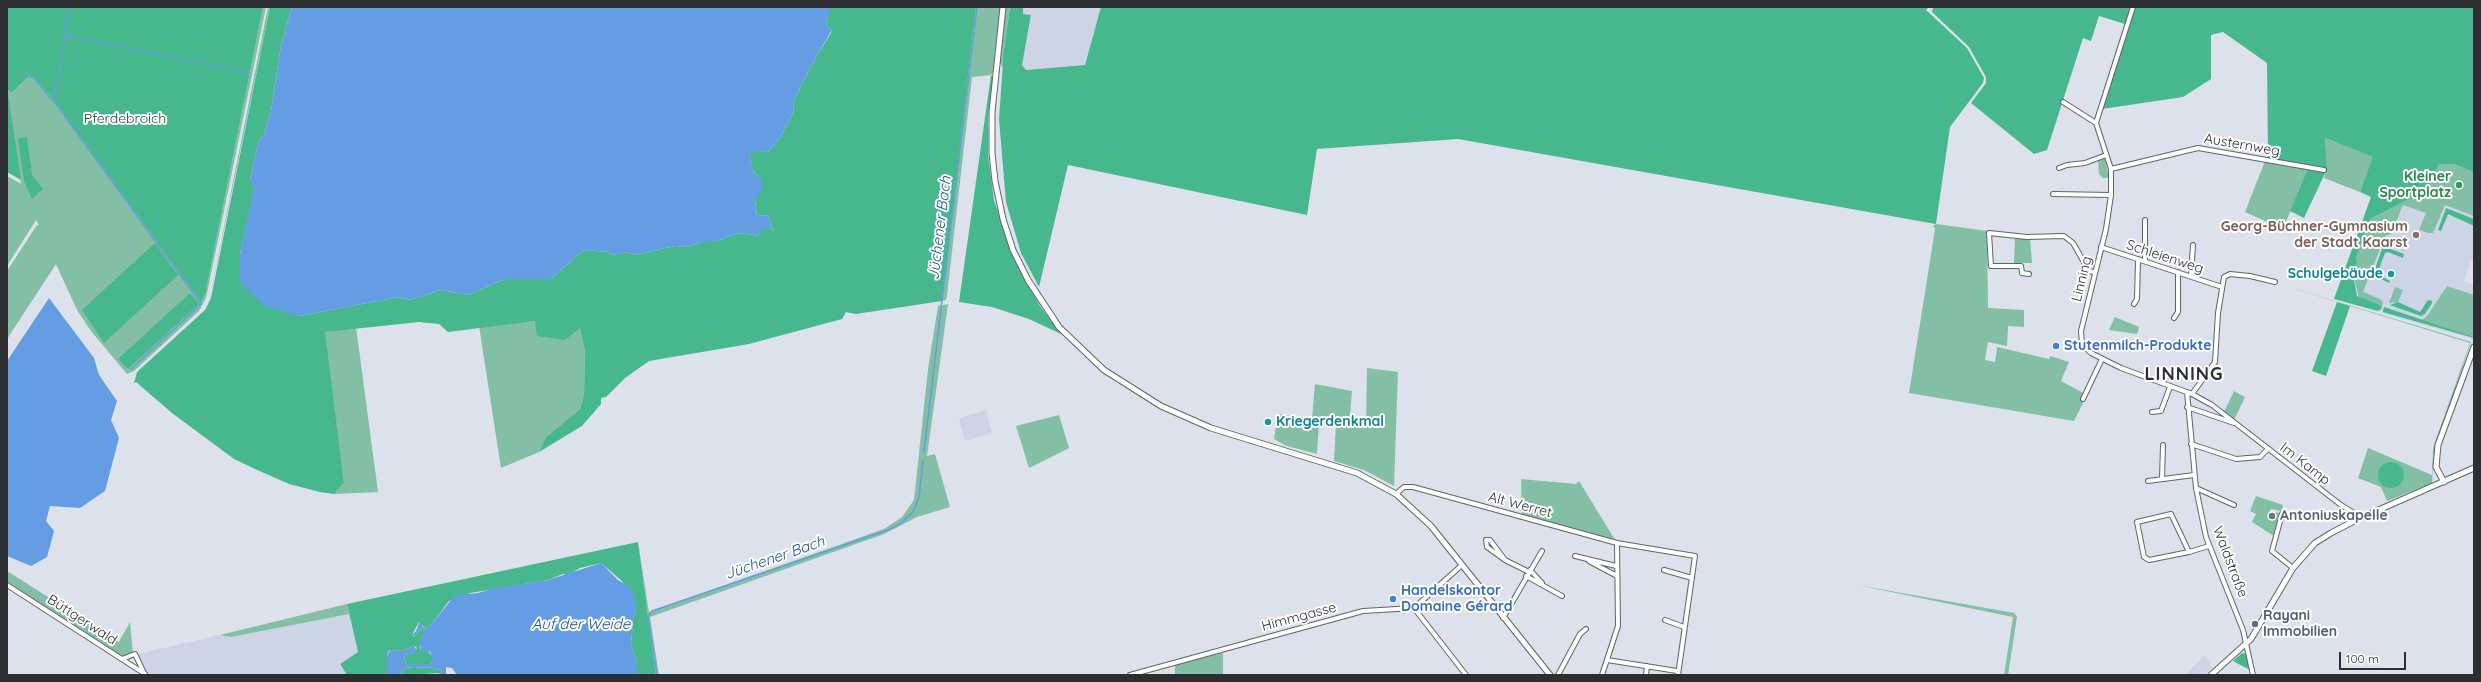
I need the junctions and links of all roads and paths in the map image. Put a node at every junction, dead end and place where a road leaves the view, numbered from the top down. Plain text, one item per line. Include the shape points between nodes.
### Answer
1 (1003, 7) edge
2 (2133, 7) edge
3 (2063, 102) dead end
4 (2096, 123) junction
5 (2106, 155) junction
6 (2059, 168) dead end
7 (2111, 169) junction
8 (2324, 170) dead end
9 (2053, 194) dead end
10 (2111, 195) junction
11 (2145, 220) dead end
12 (2194, 245) dead end
13 (2101, 247) junction
14 (2138, 259) junction
15 (2145, 261) junction
16 (2094, 272) junction
17 (2178, 272) junction
18 (2029, 274) dead end
19 (2191, 276) junction
20 (2275, 282) dead end
21 (2222, 287) junction
22 (2134, 304) dead end
23 (2174, 318) dead end
24 (2474, 347) edge
25 (2102, 359) junction
26 (2170, 387) junction
27 (2187, 392) junction
28 (2192, 394) junction
29 (2083, 399) dead end
30 (2187, 407) junction
31 (2152, 412) dead end
32 (2238, 425) junction
33 (2191, 444) junction
34 (2163, 445) dead end
35 (2268, 449) junction
36 (2474, 468) edge
37 (2194, 475) junction
38 (2162, 479) junction
39 (2148, 481) dead end
40 (2444, 482) junction
41 (2196, 488) junction
42 (1396, 494) junction
43 (2234, 505) dead end
44 (2282, 514) dead end
45 (2358, 519) junction
46 (1617, 542) junction
47 (2208, 546) junction
48 (1542, 551) dead end
49 (2189, 552) junction
50 (1575, 556) dead end
51 (1583, 558) junction
52 (1505, 560) junction
53 (1462, 565) junction
54 (1616, 566) junction
55 (2293, 568) junction
56 (1664, 570) dead end
57 (1528, 573) junction
58 (1616, 576) junction
59 (1692, 578) junction
60 (7, 585) edge
61 (1562, 596) dead end
62 (1414, 608) junction
63 (1503, 618) junction
64 (1666, 620) dead end
65 (1684, 627) junction
66 (1586, 629) dead end
67 (2247, 643) junction
68 (122, 659) junction
69 (1607, 660) junction
70 (1647, 666) junction
71 (1677, 673) edge
72 (145, 674) edge
73 (1130, 675) edge
74 (1466, 675) edge
75 (1550, 675) edge
76 (1558, 675) edge
77 (1602, 675) edge
78 (1646, 675) edge
79 (2211, 675) edge
80 (2253, 675) edge

1 - 42 street via 992,112 994,181 1013,250 1028,280 1059,327 1104,370 1161,406 1211,428 1352,472
2 - 4 street
3 - 4 street
4 - 5 street, Linning
5 - 6 street via 2085,163
5 - 7 street, Linning
7 - 8 street, Austernweg via 2198,148
7 - 10 street, Linning
9 - 10 street
10 - 13 street, Linning
11 - 15 street
12 - 19 street
13 - 14 street, Schleienweg
13 - 16 street, Linning
14 - 15 street, Schleienweg
14 - 22 street via 2137,299
15 - 17 street, Schleienweg
16 - 18 street via 2089,270 2073,243 2064,236 2024,237 1989,233 1991,266 2021,266 2022,273
16 - 25 street, Linning via 2080,339 2086,350
17 - 19 street, Schleienweg
17 - 23 street via 2178,312
19 - 21 street, Schleienweg
20 - 21 street via 2230,274 2223,278
21 - 28 street via 2215,362
24 - 40 street via 2438,445 2436,467
25 - 26 street, Linning
25 - 29 street
26 - 27 street, Linning
26 - 31 street via 2161,410
27 - 28 street, Linning
27 - 30 street, Waldstraße
28 - 32 street, Im Kamp via 2212,405
30 - 32 street, Im Kamp
30 - 33 street, Waldstraße
32 - 35 street, Im Kamp
33 - 35 street via 2234,459 2260,457
33 - 37 street, Waldstraße
34 - 38 street
35 - 45 street, Im Kamp via 2354,513
36 - 40 street
37 - 38 street
37 - 41 street, Waldstraße
38 - 39 street
40 - 45 street
41 - 43 street
41 - 47 street, Waldstraße
42 - 46 street, Alt Werret via 1404,487 1412,487
42 - 53 street via 1422,516
44 - 55 street via 2272,551
45 - 55 street via 2309,548
46 - 54 street
46 - 59 street, Alt Werret via 1695,556
47 - 49 street
47 - 67 street, Waldstraße via 2236,609
48 - 57 street
49 - 49 street via 2149,560 2144,557 2137,522 2171,514
50 - 51 street
51 - 54 street
51 - 58 street
52 - 52 street via 1490,540 1486,540 1487,547
52 - 57 street
53 - 62 street
53 - 63 street
54 - 58 street
55 - 67 street
56 - 59 street
57 - 61 street
57 - 63 street
58 - 69 street via 1617,630
59 - 65 street
60 - 68 street, Büttgerwald
62 - 73 street, Himmgasse via 1363,611
62 - 74 street
63 - 75 street
64 - 65 street
65 - 71 street
66 - 76 street via 1580,634
67 - 79 street
67 - 80 street, Waldstraße
68 - 72 street, Büttgerwald
68 - 72 street via 135,654
69 - 70 street
69 - 77 street
70 - 71 street
70 - 78 street

